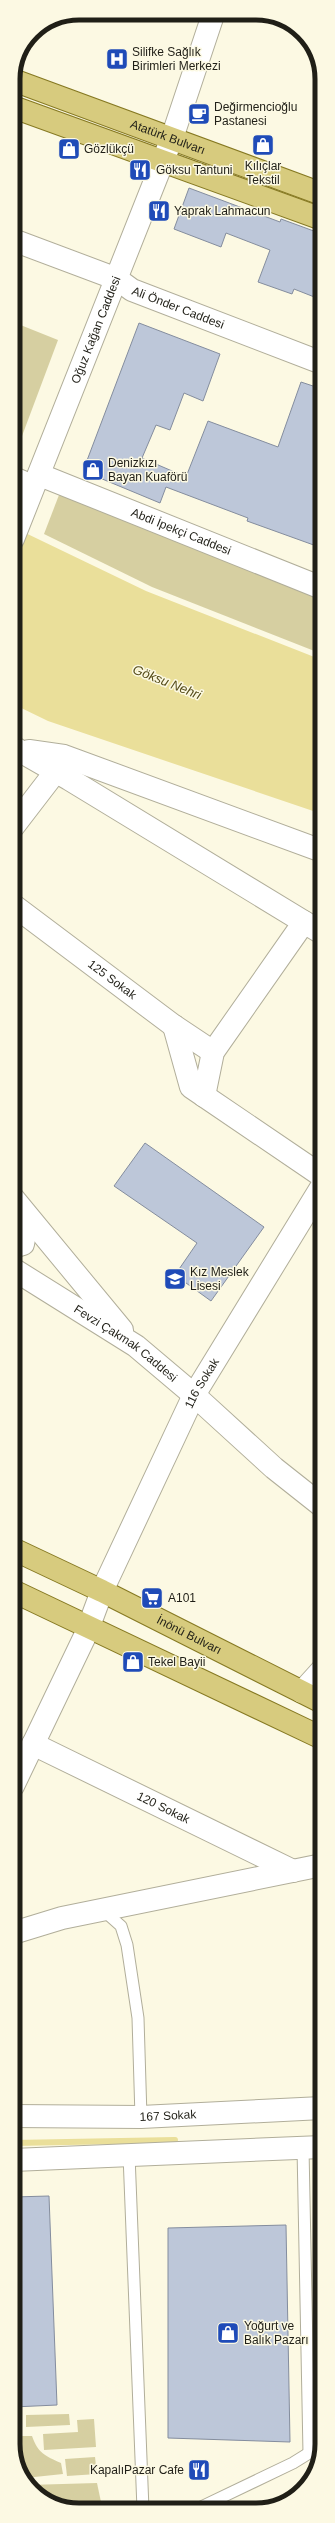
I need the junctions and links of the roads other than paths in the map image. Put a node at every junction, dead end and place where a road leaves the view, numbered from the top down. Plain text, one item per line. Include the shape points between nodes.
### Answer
1 (211, 20) edge
2 (20, 83) edge
3 (20, 110) edge
4 (172, 138) junction
5 (163, 162) junction
6 (315, 191) edge
7 (315, 216) edge
8 (20, 243) edge
9 (117, 279) junction
10 (315, 361) edge
11 (20, 476) edge
12 (38, 480) junction
13 (20, 523) edge
14 (315, 585) edge
15 (20, 750) edge
16 (20, 752) edge
17 (56, 771) junction
18 (20, 818) edge
19 (315, 848) edge
20 (20, 911) edge
21 (304, 922) junction
22 (315, 929) edge
23 (174, 1026) junction
24 (213, 1052) junction
25 (198, 1092) junction
26 (315, 1171) edge
27 (315, 1197) edge
28 (20, 1207) edge
29 (28, 1218) junction
30 (20, 1245) edge
31 (20, 1274) edge
32 (136, 1346) junction
33 (194, 1395) junction
34 (315, 1500) edge
35 (20, 1552) edge
36 (102, 1591) junction
37 (20, 1594) edge
38 (89, 1627) junction
39 (315, 1678) edge
40 (302, 1692) junction
41 (315, 1698) edge
42 (315, 1735) edge
43 (33, 1744) junction
44 (20, 1771) edge
45 (315, 1867) edge
46 (292, 1872) junction
47 (103, 1909) junction
48 (20, 1931) edge
49 (315, 2108) edge
50 (20, 2116) edge
51 (141, 2116) junction
52 (312, 2147) edge
53 (129, 2155) junction
54 (20, 2160) edge
55 (315, 2450) edge
56 (309, 2453) junction
57 (143, 2503) edge
58 (209, 2503) edge

1 - 4 street, Oğuz Kağan Caddesi
2 - 4 main road, Atatürk Bulvarı
3 - 5 main road
4 - 5 street, Oğuz Kağan Caddesi
4 - 6 main road, Atatürk Bulvarı
5 - 7 main road
5 - 9 street, Oğuz Kağan Caddesi
8 - 9 street, Ali Önder Caddesi
9 - 10 street, Ali Önder Caddesi via 132,290
9 - 12 street, Oğuz Kağan Caddesi
11 - 12 street
12 - 13 street, Oğuz Kağan Caddesi
12 - 14 street, Abdi İpekçi Caddesi
15 - 19 street via 64,756
16 - 17 street
17 - 18 street
17 - 21 street
20 - 23 street, 125 Sokak
21 - 22 street
21 - 24 street
23 - 24 street, 125 Sokak
23 - 25 street
24 - 25 street
25 - 26 street
27 - 33 street, 116 Sokak
28 - 29 street
29 - 30 street via 23,1244
29 - 32 street
31 - 32 street, Fevzi Çakmak Caddesi
32 - 33 street, Fevzi Çakmak Caddesi
33 - 34 street, Fevzi Çakmak Caddesi via 274,1468
33 - 36 street, 116 Sokak
35 - 36 main road, İnönü Bulvarı
36 - 38 street, 116 Sokak
36 - 40 main road, İnönü Bulvarı
37 - 38 main road
38 - 42 main road
38 - 43 street, 116 Sokak
39 - 40 street
40 - 41 main road, İnönü Bulvarı
43 - 44 street, 116 Sokak
43 - 46 street, 120 Sokak
45 - 46 street
46 - 47 street
47 - 48 street
47 - 51 lane via 121,1926 128,1945 138,2018
49 - 51 street, 167 Sokak
50 - 51 street, 167 Sokak
52 - 53 street
52 - 56 lane
53 - 54 street
53 - 57 lane
55 - 56 lane
56 - 58 lane

